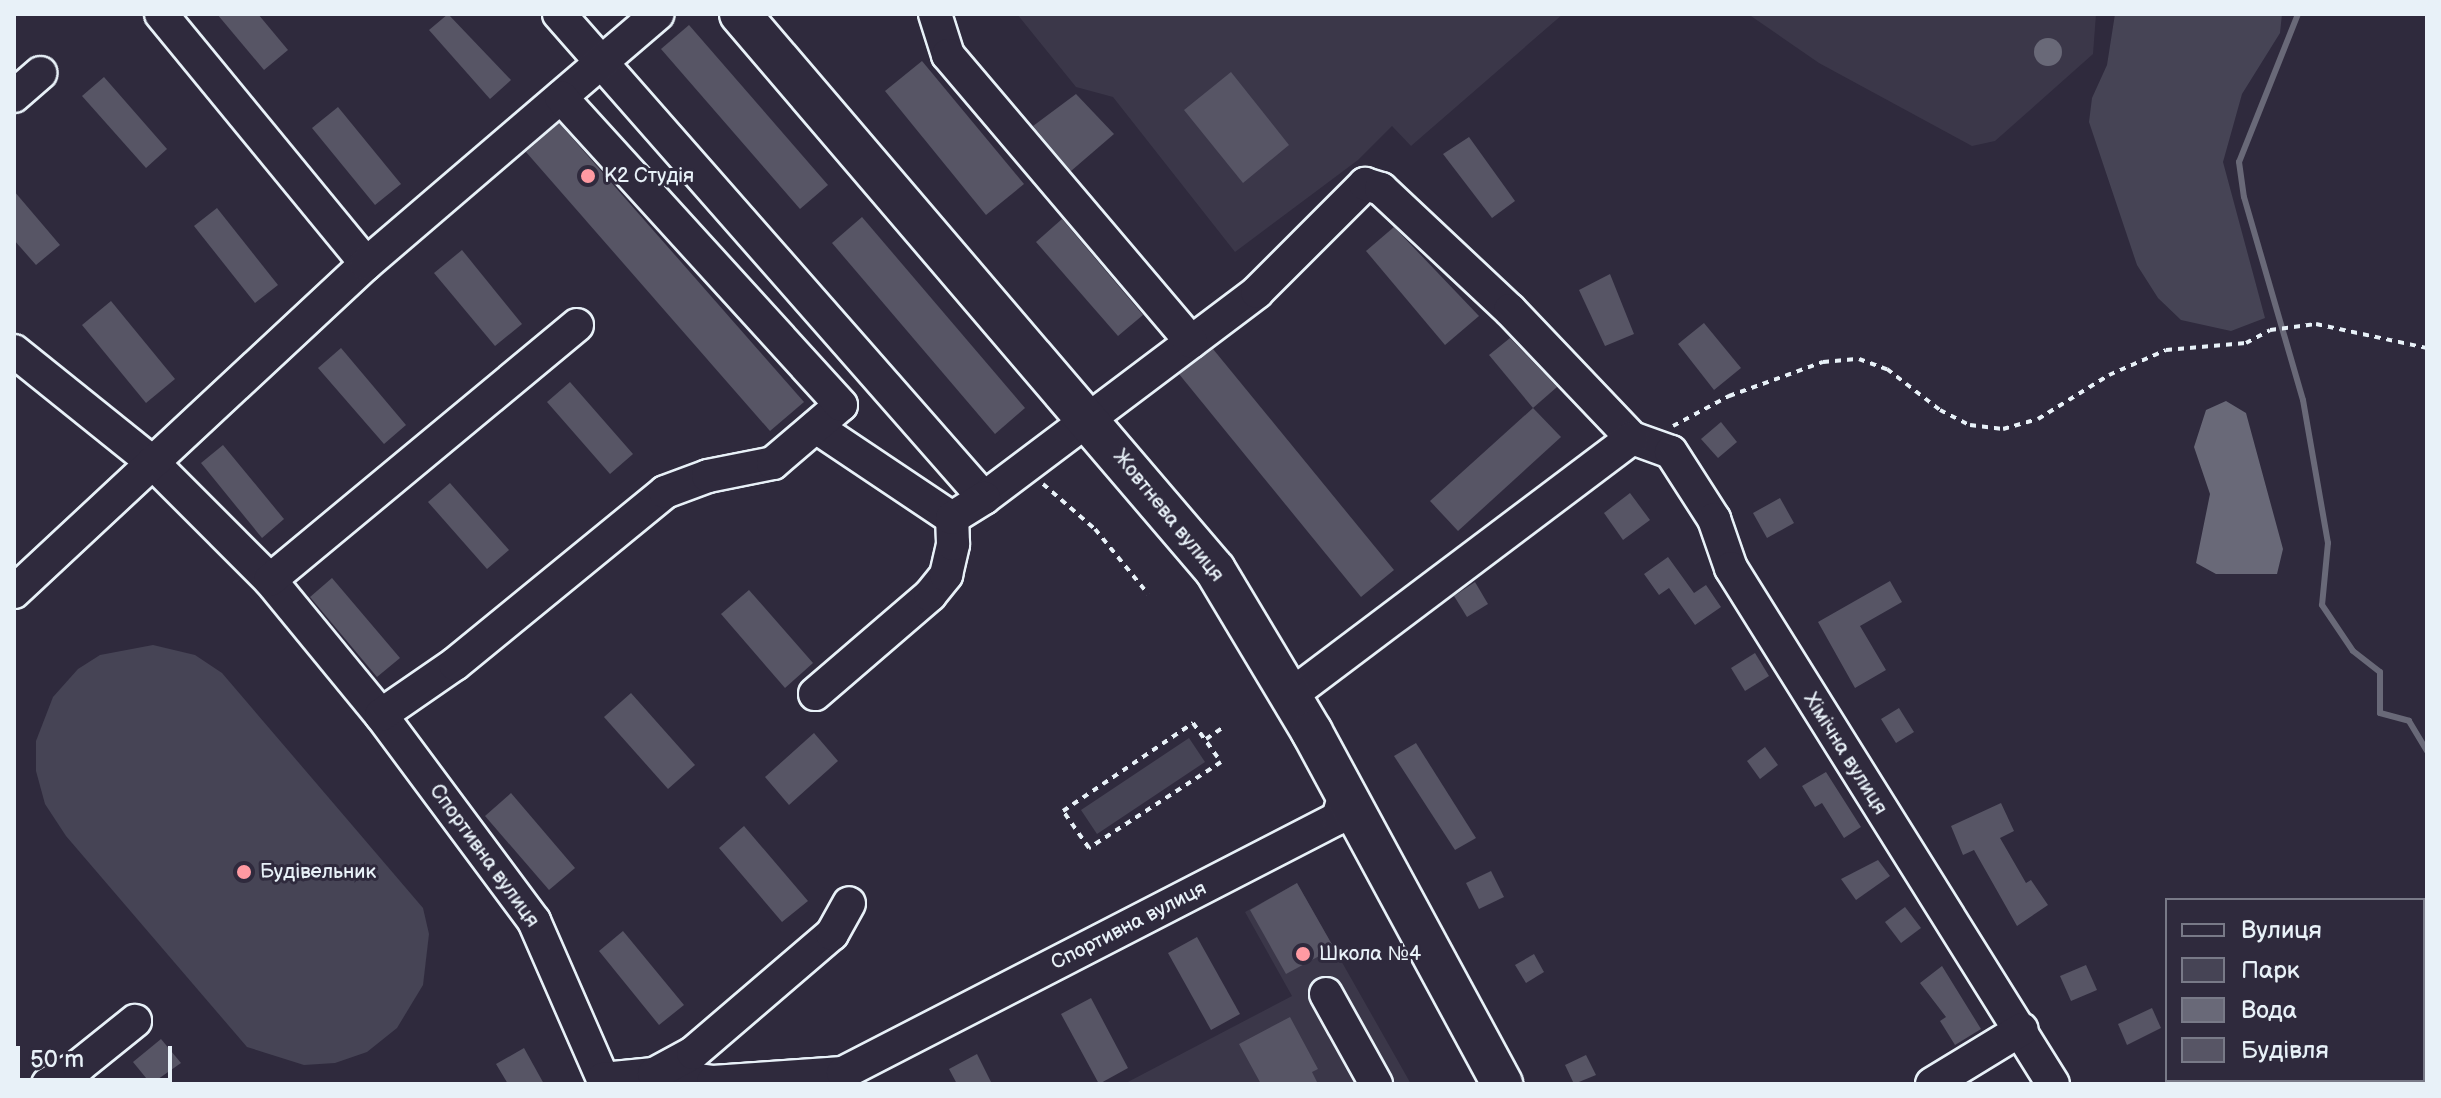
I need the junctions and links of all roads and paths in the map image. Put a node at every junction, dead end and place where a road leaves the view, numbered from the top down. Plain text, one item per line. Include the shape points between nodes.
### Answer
1 (161, 14) edge
2 (559, 14) edge
3 (658, 14) edge
4 (740, 14) edge
5 (935, 14) edge
6 (600, 63) junction
7 (40, 73) dead end
8 (14, 96) edge
9 (561, 97) junction
10 (366, 264) junction
11 (577, 325) dead end
12 (1191, 342) junction
13 (2427, 348) edge
14 (14, 351) edge
15 (1089, 418) junction
16 (816, 427) junction
17 (1638, 440) junction
18 (152, 462) junction
19 (1022, 469) junction
20 (984, 498) junction
21 (952, 518) junction
22 (270, 580) junction
23 (14, 592) edge
24 (1148, 594) dead end
25 (815, 694) dead end
26 (1291, 695) junction
27 (381, 715) junction
28 (1224, 727) dead end
29 (1205, 740) junction
30 (1345, 793) junction
31 (849, 903) dead end
32 (1326, 994) dead end
33 (135, 1021) dead end
34 (2022, 1029) junction
35 (654, 1074) junction
36 (601, 1082) edge
37 (48, 1084) edge
38 (1376, 1084) edge
39 (1502, 1084) edge
40 (1932, 1084) edge
41 (2053, 1084) edge

1 - 10 street
2 - 6 street
3 - 6 street
4 - 15 main road, Жовтнева вулиця
5 - 12 street via 948,55
6 - 9 street
6 - 20 street
7 - 8 street
9 - 10 street
9 - 16 street via 841,405
10 - 18 street
11 - 22 street
12 - 15 street
12 - 17 street, Хімічна вулиця via 1257,292 1365,184 1381,189 1500,300
13 - 17 path via 2316,324 2270,330 2246,343 2166,350 2109,375 2038,419 2003,429 1970,425 1940,410 1887,369 1859,359 1823,362 1729,396
14 - 18 street, Спортивна вулиця
15 - 19 street
15 - 26 main road, Жовтнева вулиця via 1215,570
16 - 21 street
16 - 27 street via 773,463 708,476 665,492 455,664
17 - 26 street
17 - 34 street, Хімічна вулиця via 1671,452 1707,508 1739,582
18 - 22 street, Спортивна вулиця
18 - 23 street
19 - 20 street
19 - 24 path via 1064,498
20 - 21 street
21 - 25 street via 946,575 905,619
22 - 27 street, Спортивна вулиця
26 - 30 main road, Жовтнева вулиця
27 - 36 street, Спортивна вулиця via 534,921
28 - 29 path
29 - 29 path via 1193,723 1063,811 1089,848 1221,762
30 - 35 street, Спортивна вулиця via 1338,818 843,1073 713,1082
30 - 39 main road, Жовтнева вулиця
31 - 35 street via 832,934 693,1053
32 - 38 street
33 - 37 street
34 - 40 street
34 - 41 street, Хімічна вулиця
35 - 36 street, Спортивна вулиця

